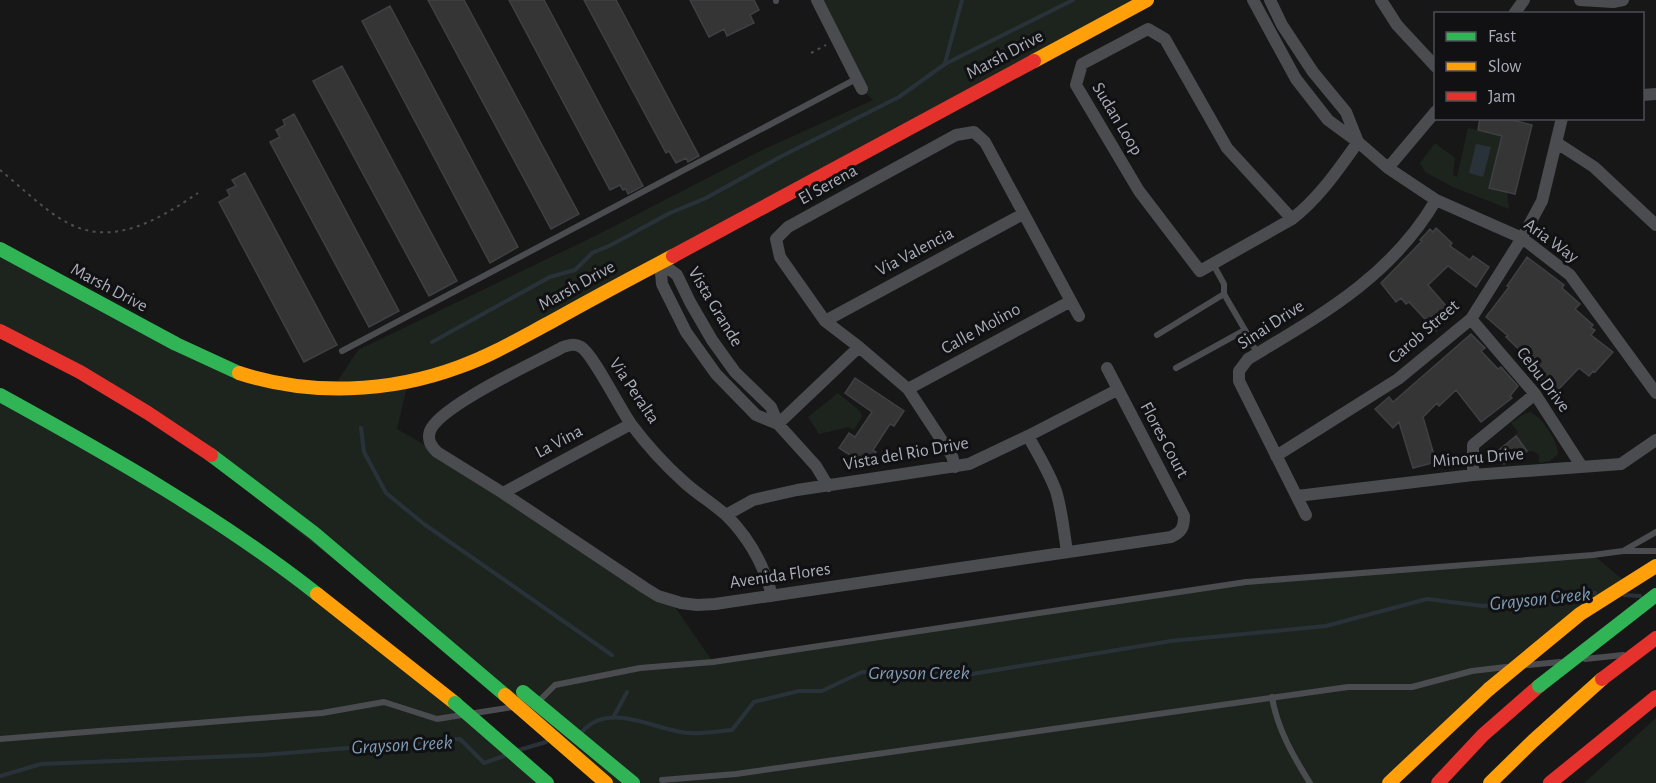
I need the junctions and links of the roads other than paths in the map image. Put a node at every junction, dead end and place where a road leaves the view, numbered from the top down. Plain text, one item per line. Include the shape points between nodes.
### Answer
1 (817, 0) edge
2 (1147, 0) edge
3 (1253, 0) edge
4 (1270, 0) edge
5 (1381, 0) edge
6 (1580, 0) edge
7 (1623, 0) edge
8 (1434, 65) edge
9 (859, 84) joint
10 (1434, 113) edge
11 (1562, 120) edge
12 (1358, 142) junction
13 (1557, 143) junction
14 (1389, 168) junction
15 (1436, 200) junction
16 (1023, 214) junction
17 (1292, 219) junction
18 (1656, 225) edge
19 (1522, 238) junction
20 (0, 249) edge
21 (660, 262) junction
22 (1213, 264) junction
23 (1224, 294) junction
24 (1071, 301) junction
25 (1079, 316) dead end
26 (1471, 319) junction
27 (825, 321) junction
28 (1245, 330) junction
29 (0, 331) edge
30 (1157, 335) dead end
31 (859, 347) junction
32 (342, 351) dead end
33 (1257, 354) junction
34 (1107, 368) dead end
35 (1176, 368) dead end
36 (908, 389) junction
37 (1117, 390) junction
38 (1656, 393) edge
39 (1535, 394) junction
40 (0, 395) edge
41 (631, 424) junction
42 (778, 424) junction
43 (1028, 436) junction
44 (429, 438) joint
45 (1656, 440) edge
46 (1276, 456) junction
47 (955, 467) junction
48 (1582, 467) junction
49 (1473, 476) junction
50 (828, 486) junction
51 (503, 493) junction
52 (1297, 496) junction
53 (726, 515) junction
54 (1306, 515) dead end
55 (1182, 530) joint
56 (1656, 532) edge
57 (1623, 551) junction
58 (1656, 551) edge
59 (1067, 552) junction
60 (345, 560) junction
61 (1656, 566) edge
62 (383, 574) dead end
63 (1656, 595) edge
64 (772, 596) junction
65 (1656, 638) edge
66 (1644, 653) dead end
67 (506, 678) dead end
68 (1489, 689) junction
69 (1272, 697) junction
70 (1656, 697) edge
71 (0, 739) edge
72 (1587, 753) junction
73 (662, 780) dead end
74 (547, 783) edge
75 (606, 783) edge
76 (633, 783) edge
77 (1310, 783) edge
78 (1389, 783) edge
79 (1404, 783) edge
80 (1438, 783) edge
81 (1490, 783) edge
82 (1550, 783) edge
83 (1560, 783) edge

1 - 9 street
2 - 21 main road, Marsh Drive
3 - 12 street, Aria Way via 1296,79 1328,120
4 - 12 street, Aria Way via 1313,72 1346,112
5 - 8 street via 1396,25
6 - 7 street
9 - 32 lane
10 - 14 street
11 - 13 street, Carob Street
12 - 14 street, Aria Way
12 - 17 street via 1331,180
13 - 18 street via 1594,167
13 - 19 street, Carob Street via 1542,201
14 - 15 street, Aria Way
15 - 19 street, Aria Way
15 - 33 street, Sinai Drive via 1400,248 1360,288
16 - 24 street, El Serena
16 - 27 street, Via Valencia
16 - 27 street, El Serena via 979,135 956,135 799,221 776,239 780,257
17 - 22 street
17 - 22 street, Sudan Loop via 1227,148 1165,39 1148,29 1082,64 1076,85 1139,191 1200,271
19 - 26 street, Carob Street
19 - 38 street, Aria Way via 1570,275
20 - 21 main road, Marsh Drive via 208,360 292,386 333,388 372,387 453,371
21 - 42 street, Vista Grande via 677,275 718,348 735,372 771,407
21 - 42 street, Vista Grande via 662,284 686,332 716,374 756,415
22 - 23 lane via 1224,284
23 - 28 lane
23 - 30 lane
24 - 25 street, El Serena
24 - 36 street, Calle Molino
26 - 39 street, Cebu Drive
26 - 46 street, Carob Street via 1398,379
27 - 31 street, El Serena
28 - 33 lane
28 - 35 lane
29 - 60 main road via 80,372 188,439 267,495
31 - 36 street, El Serena
31 - 42 street
33 - 46 street, Sinai Drive via 1242,365 1239,381
34 - 37 street, Flores Court
36 - 47 street, El Serena
37 - 43 street, Vista del Rio Drive
37 - 55 street, Flores Court via 1184,516
39 - 48 street, Cebu Drive
39 - 49 street via 1473,445
40 - 74 main road, bridge via 110,456 268,556 455,703
41 - 44 street, Via Peralta via 590,357 571,344 459,404 433,425
41 - 51 street, La Vina
41 - 53 street, Via Peralta via 684,482
42 - 50 street, Vista Grande via 816,466
43 - 47 street, Vista del Rio Drive via 983,459
43 - 59 street via 1056,491
44 - 51 street, Avenida Flores via 437,452
45 - 48 street, Minoru Drive via 1621,464
46 - 52 street, Sinai Drive
47 - 50 street, Vista del Rio Drive
48 - 49 street, Minoru Drive
49 - 52 street, Minoru Drive
50 - 53 street, Vista del Rio Drive via 753,500
51 - 64 street, Avenida Flores via 658,596 697,605
52 - 54 street, Sinai Drive
53 - 64 street, Via Peralta via 758,557
55 - 59 street, Avenida Flores via 1171,537
56 - 57 lane
57 - 58 lane
57 - 71 lane via 1246,582 712,662 640,668 555,684 537,703 437,720 384,702 322,713
59 - 64 street, Avenida Flores
60 - 62 main road
60 - 75 main road, bridge
61 - 68 main road, bridge via 1580,614
63 - 80 main road, bridge via 1539,686 1483,735
65 - 81 main road, bridge via 1602,679
66 - 69 lane via 1472,671 1412,687 1348,687
67 - 76 main road, bridge
68 - 78 main road
68 - 79 main road
69 - 73 lane via 736,774
69 - 77 lane via 1285,738
70 - 72 main road
72 - 82 main road
72 - 83 main road

